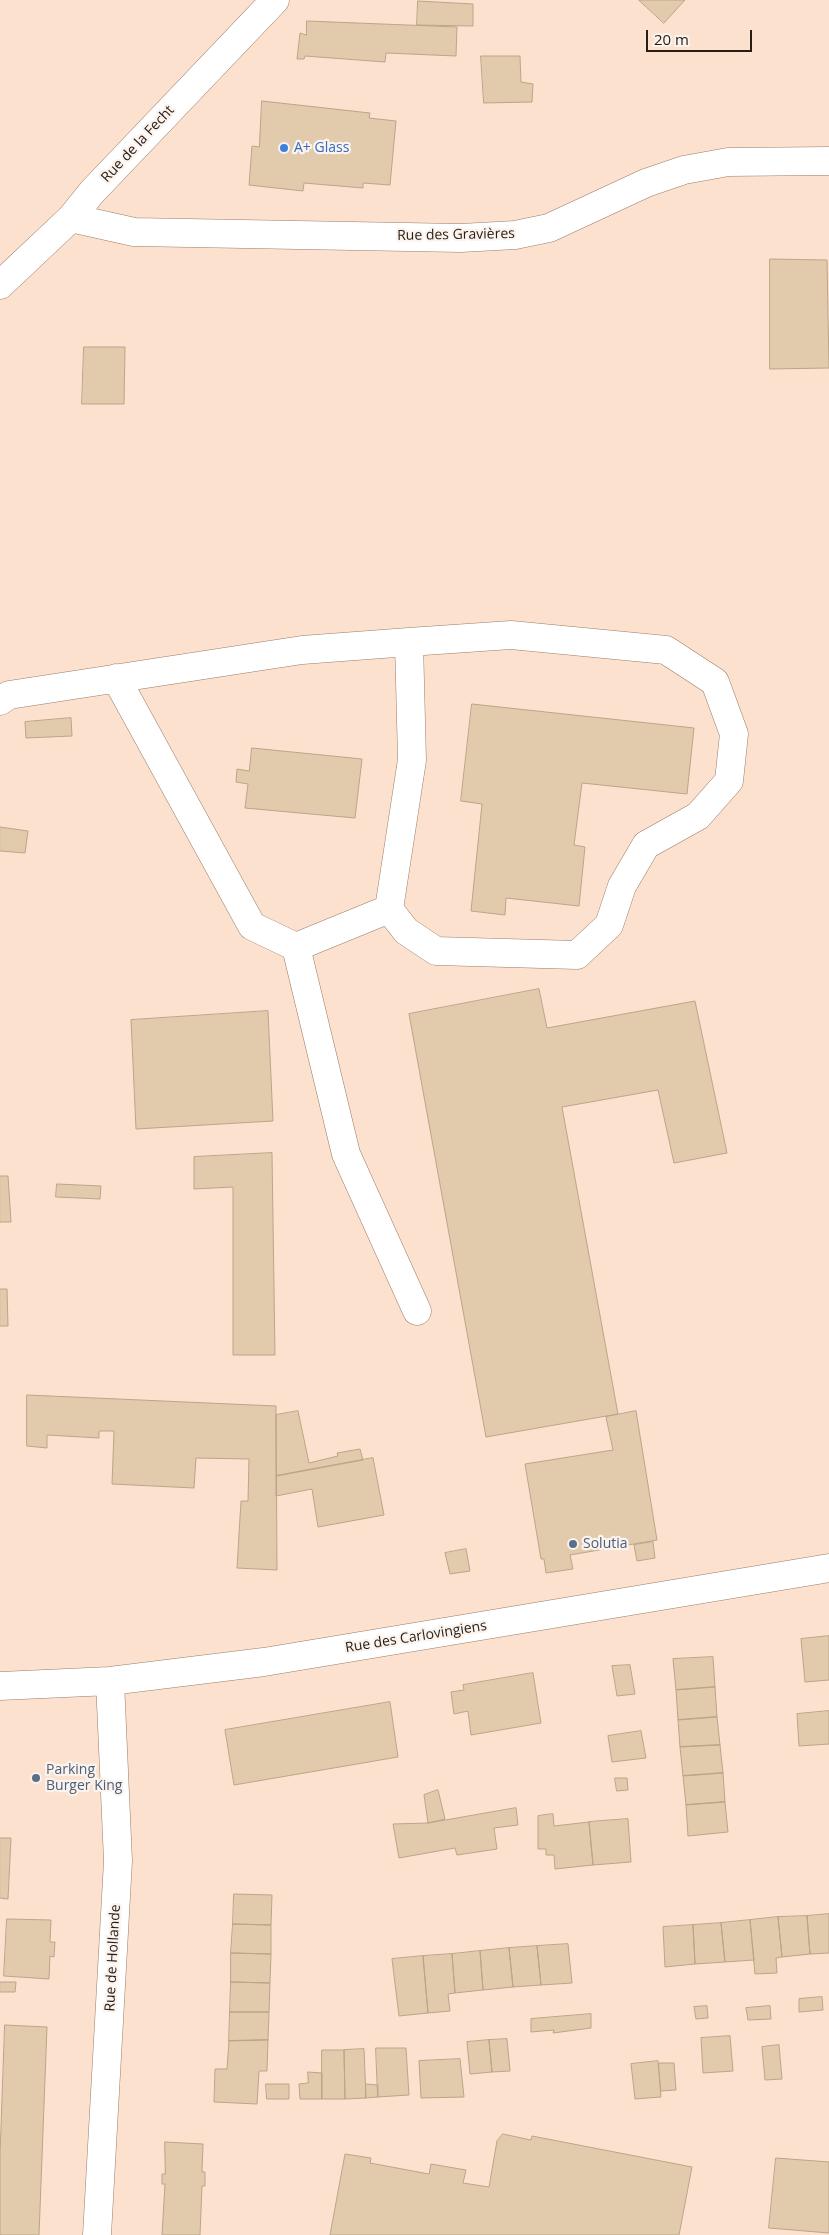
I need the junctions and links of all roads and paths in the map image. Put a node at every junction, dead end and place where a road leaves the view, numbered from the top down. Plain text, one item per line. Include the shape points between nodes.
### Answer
1 (275, 0) edge
2 (829, 162) edge
3 (71, 218) junction
4 (0, 285) edge
5 (409, 642) junction
6 (116, 678) junction
7 (0, 701) edge
8 (389, 910) junction
9 (296, 946) junction
10 (417, 1310) dead end
11 (829, 1568) edge
12 (110, 1681) junction
13 (0, 1686) edge
14 (97, 2235) edge

1 - 3 street, Rue de la Fecht
2 - 3 street, Rue des Gravières via 728,162 684,170 646,183 549,228 515,235 460,238 134,232
3 - 4 street, Rue de la Fecht
5 - 6 street via 302,650
5 - 8 street via 412,760
5 - 8 street via 511,635 666,650 715,682 734,734 729,781 698,816 646,845 622,886 609,925 577,955 436,951 406,931
6 - 7 street via 9,695
6 - 9 street via 252,926
8 - 9 street
9 - 10 street via 346,1154
11 - 12 street, Rue des Carlovingiens via 264,1662
12 - 13 street, Rue des Carlovingiens
12 - 14 street, Rue de Hollande via 118,1861

